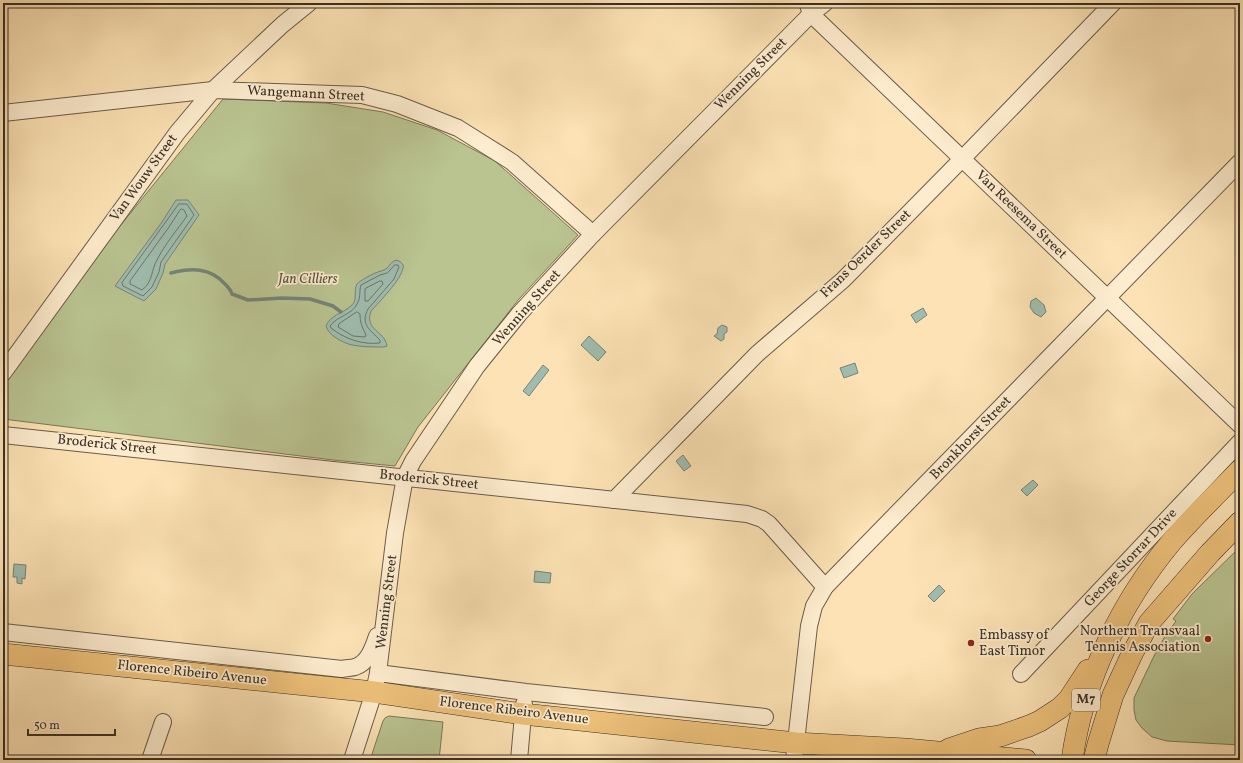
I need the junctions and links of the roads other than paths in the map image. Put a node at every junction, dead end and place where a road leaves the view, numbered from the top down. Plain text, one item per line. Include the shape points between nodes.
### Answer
1 (309, 3) edge
2 (825, 3) edge
3 (1113, 3) edge
4 (809, 8) edge
5 (213, 90) junction
6 (3, 113) edge
7 (962, 159) junction
8 (1240, 162) edge
9 (593, 234) junction
10 (1107, 298) junction
11 (3, 373) edge
12 (1240, 425) edge
13 (3, 434) edge
14 (1240, 442) edge
15 (1240, 470) edge
16 (405, 477) junction
17 (614, 500) junction
18 (1240, 522) edge
19 (825, 587) junction
20 (385, 613) junction
21 (3, 632) edge
22 (1107, 642) junction
23 (3, 654) edge
24 (1022, 674) dead end
25 (376, 682) junction
26 (526, 692) junction
27 (523, 714) junction
28 (765, 717) dead end
29 (163, 722) dead end
30 (940, 751) junction
31 (795, 752) edge
32 (150, 760) edge
33 (352, 760) edge
34 (518, 760) edge
35 (1026, 760) edge
36 (1072, 760) edge
37 (1094, 760) edge

1 - 5 street, Van Wouw Street
2 - 4 street, Wenning Street
3 - 7 street, Frans Oerder Street
4 - 7 street, Van Reesema Street
4 - 9 street, Wenning Street
5 - 6 street, Wangemann Street
5 - 9 street, Wangemann Street via 362,95 432,117 458,128 512,162
5 - 11 street, Van Wouw Street via 177,133
7 - 10 street, Van Reesema Street
7 - 17 street, Frans Oerder Street via 843,280 756,354
8 - 10 street, Bronkhorst Street
9 - 16 street, Wenning Street via 519,314 477,366 425,442
10 - 12 street, Van Reesema Street
10 - 19 street, Bronkhorst Street
13 - 16 street, Broderick Street
14 - 24 street, George Storrar Drive
15 - 22 main road, George Storrar Drive / M7 via 1173,540 1140,584
16 - 17 street, Broderick Street
16 - 20 street, Wenning Street
17 - 19 street, Broderick Street via 747,514 762,519
18 - 37 main road, M7 via 1149,623 1113,695
19 - 31 street, Bronkhorst Street via 814,606 810,621
20 - 21 street via 369,656 356,667 342,669
20 - 25 street, Wenning Street
22 - 30 main road via 1069,699 1051,714 1029,726 1000,736
22 - 36 main road, George Storrar Drive / M7 via 1086,700
23 - 25 main road, Florence Ribeiro Avenue
25 - 26 street
25 - 27 main road, Florence Ribeiro Avenue
25 - 33 street, Wenning Street
26 - 27 street
26 - 28 street
27 - 31 main road, Florence Ribeiro Avenue
27 - 34 street
29 - 32 street
30 - 31 main road, Florence Ribeiro Avenue
30 - 35 main road, Florence Ribeiro Avenue

